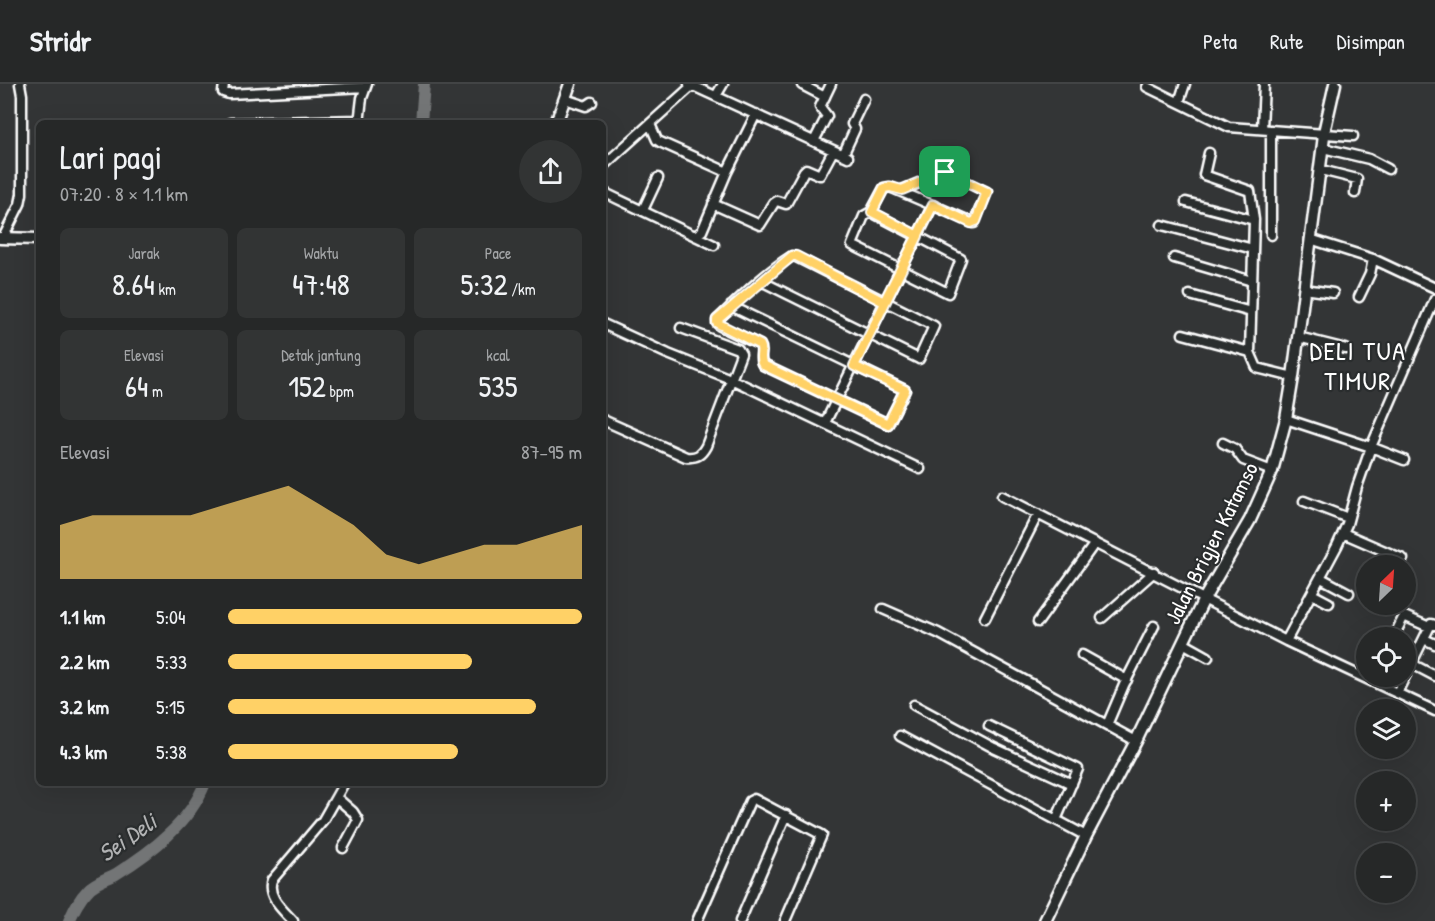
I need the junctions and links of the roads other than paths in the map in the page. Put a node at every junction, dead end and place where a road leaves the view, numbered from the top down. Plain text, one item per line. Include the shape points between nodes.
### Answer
1 (20, 84) edge
2 (224, 84) edge
3 (570, 84) edge
4 (692, 84) edge
5 (723, 84) edge
6 (831, 84) edge
7 (1185, 84) edge
8 (1264, 84) edge
9 (1335, 84) edge
10 (802, 85) edge
11 (366, 86) edge
12 (1147, 87) dead end
13 (716, 96) junction
14 (825, 97) junction
15 (565, 99) junction
16 (864, 99) dead end
17 (592, 102) dead end
18 (1179, 102) junction
19 (756, 114) junction
20 (359, 120) edge
21 (557, 120) edge
22 (650, 124) junction
23 (1266, 129) junction
24 (1325, 134) junction
25 (1353, 135) dead end
26 (814, 141) junction
27 (1323, 148) junction
28 (833, 151) junction
29 (1209, 153) dead end
30 (606, 163) edge
31 (1388, 169) dead end
32 (1321, 171) junction
33 (727, 172) junction
34 (658, 178) dead end
35 (902, 190) junction
36 (606, 193) edge
37 (1355, 193) dead end
38 (1186, 202) dead end
39 (713, 204) junction
40 (933, 205) junction
41 (643, 210) junction
42 (872, 212) junction
43 (1254, 220) junction
44 (1162, 225) dead end
45 (1271, 235) dead end
46 (695, 236) junction
47 (918, 236) junction
48 (1, 238) edge
49 (36, 239) edge
50 (1310, 239) junction
51 (714, 245) dead end
52 (1253, 249) junction
53 (1174, 258) dead end
54 (1373, 259) junction
55 (901, 269) junction
56 (761, 281) junction
57 (1252, 281) junction
58 (1435, 288) edge
59 (1304, 289) junction
60 (1333, 293) dead end
61 (1190, 296) dead end
62 (1359, 297) dead end
63 (1435, 299) edge
64 (884, 302) junction
65 (731, 306) junction
66 (1251, 312) junction
67 (606, 325) edge
68 (681, 328) dead end
69 (1183, 333) dead end
70 (868, 334) junction
71 (1298, 337) junction
72 (1346, 349) dead end
73 (1250, 352) junction
74 (854, 366) junction
75 (1293, 377) junction
76 (733, 380) junction
77 (836, 401) junction
78 (1286, 419) junction
79 (606, 421) edge
80 (825, 423) junction
81 (1223, 443) dead end
82 (1371, 447) junction
83 (1404, 459) dead end
84 (920, 469) dead end
85 (1272, 471) junction
86 (1002, 496) dead end
87 (1304, 501) dead end
88 (1038, 514) junction
89 (1348, 518) junction
90 (1343, 533) junction
91 (1095, 543) junction
92 (1392, 555) edge
93 (1154, 572) junction
94 (1321, 578) junction
95 (1349, 593) dead end
96 (1312, 594) junction
97 (1204, 599) junction
98 (1329, 603) dead end
99 (883, 609) dead end
100 (985, 618) dead end
101 (1102, 618) dead end
102 (1038, 621) dead end
103 (1154, 626) dead end
104 (1432, 626) edge
105 (1399, 627) edge
106 (1424, 639) junction
107 (1286, 641) junction
108 (1183, 643) junction
109 (1435, 644) edge
110 (1082, 655) dead end
111 (1416, 656) edge
112 (1208, 657) dead end
113 (1416, 666) edge
114 (1435, 676) edge
115 (1127, 680) junction
116 (1400, 687) edge
117 (1397, 693) junction
118 (914, 705) dead end
119 (1435, 711) edge
120 (1107, 725) junction
121 (989, 726) dead end
122 (900, 736) dead end
123 (1136, 741) junction
124 (1071, 784) junction
125 (343, 786) edge
126 (337, 798) junction
127 (786, 815) junction
128 (1056, 820) junction
129 (1086, 836) junction
130 (343, 848) dead end
131 (293, 921) edge
132 (697, 921) edge
133 (740, 921) edge
134 (785, 921) edge
135 (1045, 921) edge

1 - 48 street via 22,194
2 - 11 street via 223,92 229,94
3 - 15 main road
4 - 13 street
4 - 22 street
5 - 13 street
6 - 14 street
7 - 18 street
8 - 23 street
9 - 24 main road, Jalan Brigjen Katamso
10 - 14 street
11 - 20 street
12 - 18 street
13 - 19 street
14 - 26 street via 820,109 827,116
15 - 17 street via 586,106
15 - 21 main road
16 - 28 street via 852,124 855,129 845,156
18 - 23 street via 1224,125
19 - 26 street
19 - 33 street
22 - 30 street
22 - 33 street via 660,142
23 - 24 street
23 - 45 street
24 - 25 street
24 - 27 main road, Jalan Brigjen Katamso
26 - 28 street
27 - 31 street via 1369,159
27 - 32 main road, Jalan Brigjen Katamso
28 - 39 street via 820,175 806,169 786,204 774,203 760,225
29 - 43 street via 1204,175 1250,191
32 - 37 street via 1357,180
32 - 50 main road, Jalan Brigjen Katamso
33 - 39 street
34 - 41 street
35 - 40 street
35 - 40 street via 945,172 987,192 974,223
35 - 42 street via 884,188
36 - 41 street
38 - 43 street
39 - 46 street via 702,231
40 - 47 street
41 - 46 street
42 - 47 street
42 - 55 street via 864,216 852,245
43 - 52 street
44 - 52 street
46 - 51 street
47 - 55 street
47 - 55 street via 961,259 948,293
48 - 49 main road
50 - 54 street
50 - 59 main road, Jalan Brigjen Katamso
52 - 57 street
53 - 57 street
54 - 58 street
54 - 62 street
55 - 64 street
56 - 64 street via 796,256
56 - 65 street
56 - 70 street
57 - 66 street
59 - 60 street
59 - 71 main road, Jalan Brigjen Katamso
61 - 66 street
63 - 82 street
64 - 70 street
64 - 70 street via 934,326 919,359
65 - 74 street
65 - 77 street via 717,320 718,325 760,345 763,365
66 - 73 street
67 - 76 street
68 - 76 street via 741,351
69 - 73 street
70 - 74 street
71 - 72 street
71 - 75 main road, Jalan Brigjen Katamso
73 - 75 street via 1257,368
74 - 77 street
74 - 77 street via 905,390 890,422 885,424
75 - 78 main road, Jalan Brigjen Katamso
76 - 79 street via 706,446 692,458
76 - 80 street
77 - 80 street
78 - 82 street
78 - 85 main road, Jalan Brigjen Katamso
80 - 84 street
81 - 85 street via 1243,460
82 - 83 street
82 - 89 street
85 - 97 main road, Jalan Brigjen Katamso via 1250,520
86 - 88 street
87 - 89 street
88 - 91 street
88 - 100 street
89 - 90 street
90 - 92 street
90 - 94 street
91 - 93 street
91 - 102 street
93 - 97 street
93 - 101 street
94 - 95 street
94 - 96 street
96 - 98 street
96 - 107 street
97 - 107 street
97 - 108 main road, Jalan Brigjen Katamso
99 - 120 street via 938,633
103 - 115 street
104 - 105 street via 1404,616
104 - 106 street
106 - 109 street
106 - 111 street
107 - 117 street
108 - 112 street
108 - 123 main road, Jalan Brigjen Katamso
110 - 115 street
113 - 114 street
115 - 120 street
116 - 117 street
117 - 119 street
118 - 124 street
120 - 123 street
121 - 124 street via 1078,769
122 - 128 street
123 - 129 main road, Jalan Brigjen Katamso
124 - 128 street
125 - 126 street
126 - 130 street via 358,820
126 - 131 street via 270,885 271,894
127 - 132 street via 758,800 750,801
127 - 133 street
127 - 134 street via 822,836
128 - 129 street
129 - 135 main road, Jalan Brigjen Katamso

